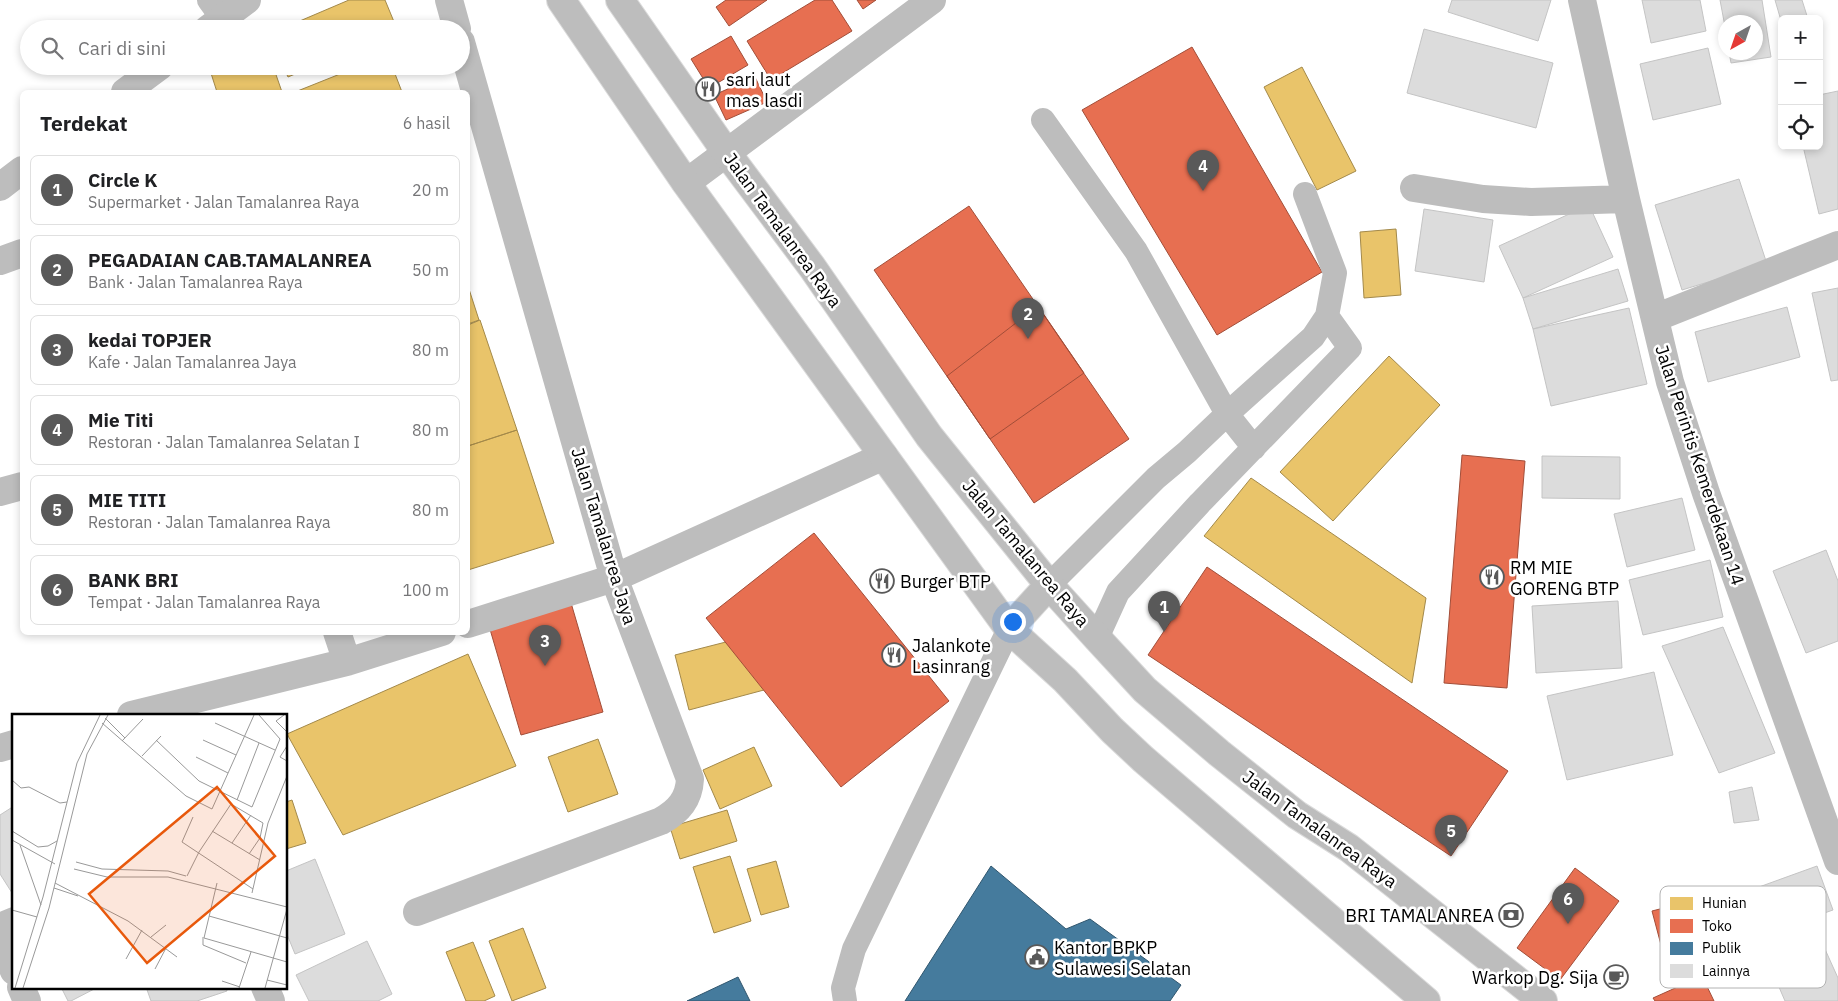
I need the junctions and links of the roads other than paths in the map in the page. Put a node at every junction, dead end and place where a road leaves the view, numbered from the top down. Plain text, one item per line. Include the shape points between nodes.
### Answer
1 (247, 0) edge
2 (449, 0) edge
3 (561, 0) edge
4 (620, 0) edge
5 (932, 0) edge
6 (1582, 0) edge
7 (213, 16) edge
8 (455, 20) edge
9 (470, 74) edge
10 (156, 77) edge
11 (129, 90) edge
12 (1043, 120) dead end
13 (726, 152) junction
14 (20, 172) edge
15 (686, 183) junction
16 (0, 187) edge
17 (1414, 188) dead end
18 (1305, 194) dead end
19 (1626, 199) junction
20 (1838, 245) edge
21 (20, 254) edge
22 (0, 261) edge
23 (1327, 316) junction
24 (1655, 318) junction
25 (1227, 414) junction
26 (1254, 448) junction
27 (884, 456) junction
28 (20, 487) edge
29 (0, 492) edge
30 (614, 578) junction
31 (1049, 585) junction
32 (470, 623) edge
33 (1009, 629) junction
34 (338, 635) edge
35 (432, 635) edge
36 (1097, 638) junction
37 (347, 662) junction
38 (135, 714) edge
39 (1838, 861) edge
40 (417, 912) dead end
41 (12, 921) edge
42 (0, 927) edge
43 (0, 941) edge
44 (12, 967) edge
45 (21, 988) edge
46 (265, 988) edge
47 (27, 1001) edge
48 (271, 1001) edge
49 (844, 1001) edge
50 (1426, 1001) edge
51 (1543, 1001) edge

1 - 7 street
2 - 8 street
3 - 15 street
4 - 13 street, Jalan Tamalanrea Raya
5 - 13 street
6 - 19 street, Jalan Perintis Kemerdekaan 14
9 - 30 street, Jalan Tamalanrea Jaya
10 - 11 street
12 - 25 lane via 1136,251
13 - 15 street
13 - 31 street, Jalan Tamalanrea Raya via 812,268 929,436
14 - 16 street
15 - 27 street
17 - 19 street via 1483,199 1531,202
18 - 23 lane via 1335,273
19 - 24 street, Jalan Perintis Kemerdekaan 14
20 - 24 street
21 - 22 street
23 - 25 lane via 1313,337
23 - 26 lane via 1350,348
24 - 39 street, Jalan Perintis Kemerdekaan 14 via 1670,382 1706,493
25 - 26 lane
25 - 31 lane via 1156,478
26 - 36 lane via 1118,592
27 - 30 street
27 - 33 street
28 - 29 street
30 - 32 street
30 - 40 street, Jalan Tamalanrea Jaya via 690,779 687,798 673,815 661,821
31 - 33 street
31 - 36 street, Jalan Tamalanrea Raya
33 - 49 lane via 854,949
33 - 50 street via 1143,759
34 - 37 street
35 - 37 street
36 - 51 street, Jalan Tamalanrea Raya via 1145,690 1219,753 1298,815 1349,848
37 - 38 street
41 - 42 street
43 - 44 street
45 - 47 street
46 - 48 street

